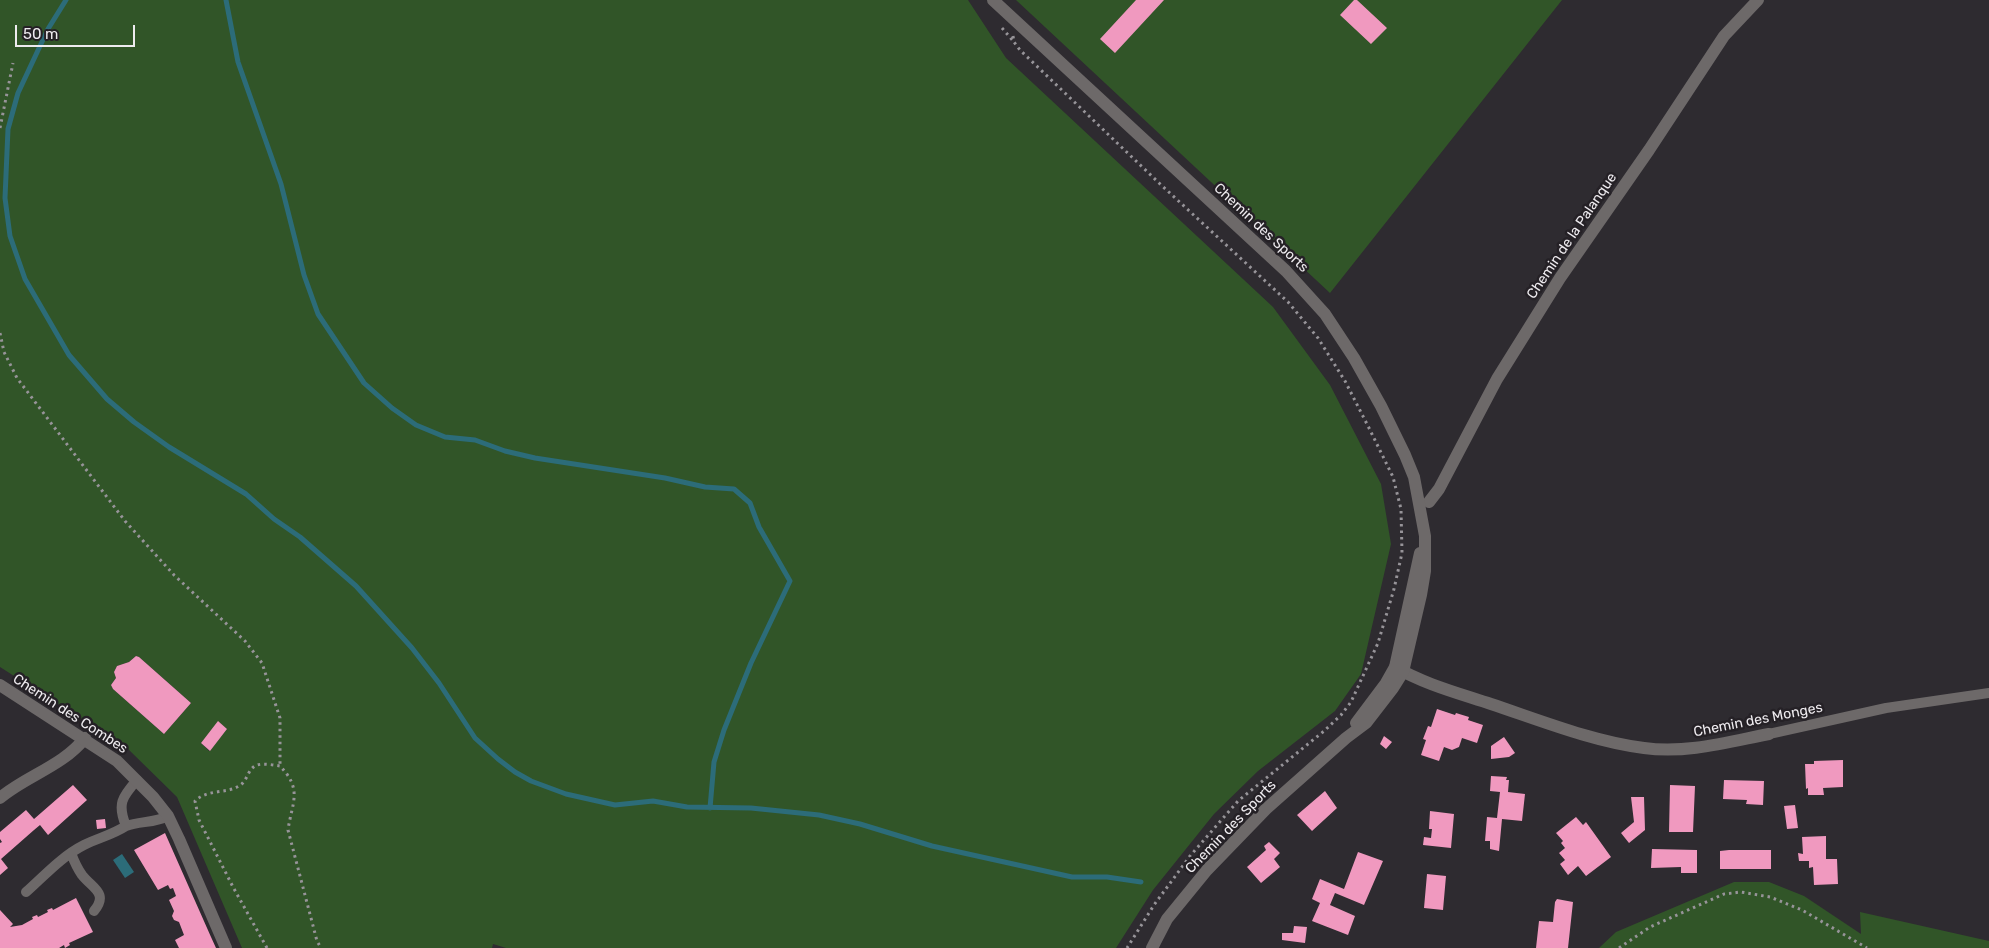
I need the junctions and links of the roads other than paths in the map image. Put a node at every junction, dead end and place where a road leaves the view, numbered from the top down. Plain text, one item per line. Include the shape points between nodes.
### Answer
1 (993, 0) edge
2 (1758, 0) edge
3 (1429, 502) dead end
4 (1399, 670) junction
5 (0, 685) edge
6 (1989, 693) edge
7 (1769, 734) joint
8 (85, 738) junction
9 (137, 780) junction
10 (0, 798) edge
11 (168, 816) junction
12 (126, 826) junction
13 (71, 853) junction
14 (26, 892) dead end
15 (94, 911) dead end
16 (226, 948) edge
17 (1152, 948) edge

1 - 4 street, Chemin des Sports via 1286,271 1325,314 1358,366 1381,406 1414,477 1425,536
2 - 3 street, Chemin de la Palanque via 1724,36 1560,278 1497,379
4 - 7 street, Chemin des Monges via 1537,720 1645,748 1694,749
4 - 17 street, Chemin des Sports via 1346,738 1266,808 1207,870 1167,919
5 - 8 street, Chemin des Combes
6 - 7 lane, Chemin des Monges via 1886,708
8 - 9 street, Chemin des Combes
8 - 10 street via 49,768
9 - 11 street, Chemin des Combes
9 - 12 lane via 122,801 121,813
11 - 12 lane via 160,821
11 - 16 street, Chemin des Combes
12 - 13 lane
13 - 14 lane
13 - 15 lane via 83,876 100,897

